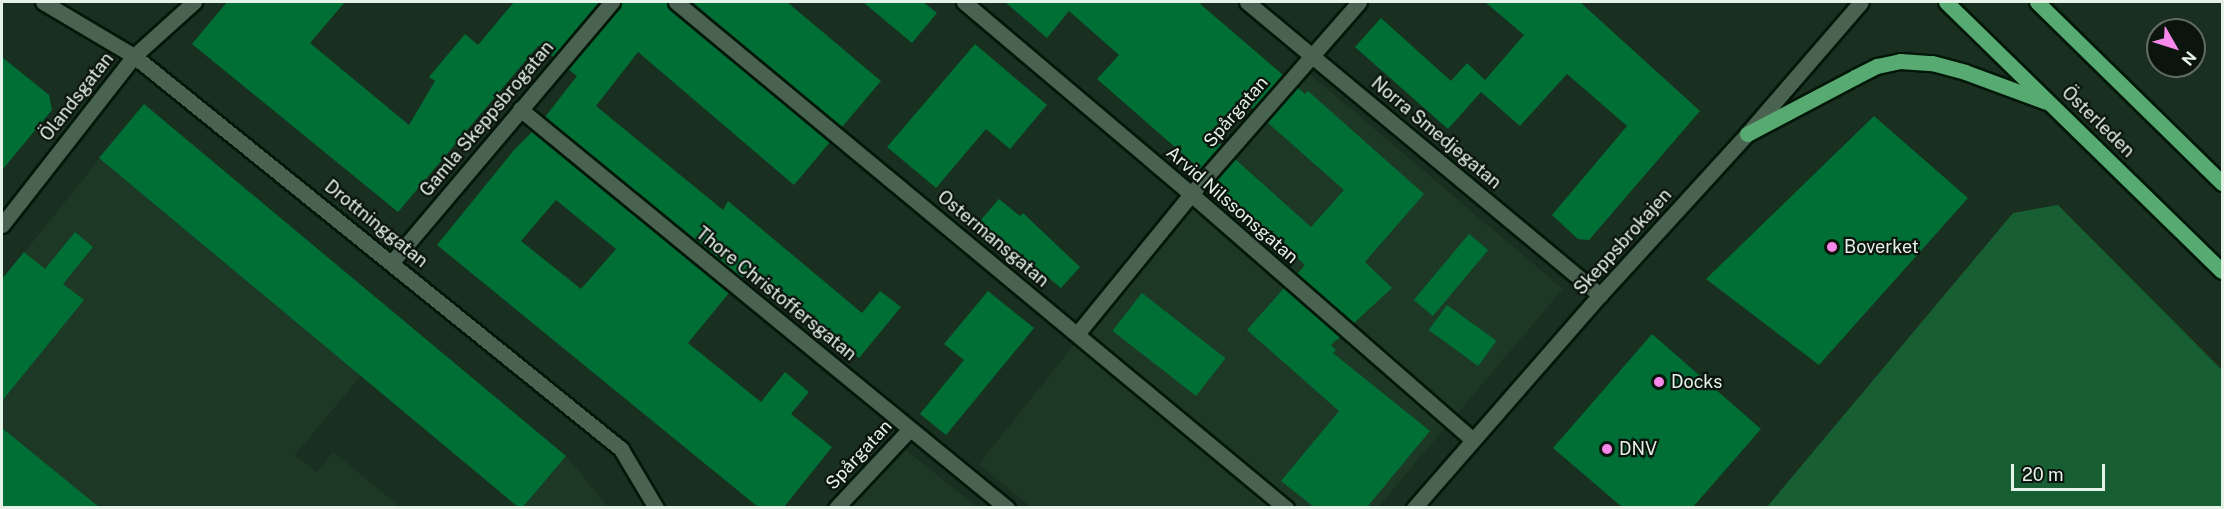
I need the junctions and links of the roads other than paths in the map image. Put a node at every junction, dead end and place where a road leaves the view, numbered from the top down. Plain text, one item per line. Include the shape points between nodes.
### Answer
1 (43, 2) edge
2 (194, 2) edge
3 (612, 2) edge
4 (676, 2) edge
5 (964, 2) edge
6 (1246, 2) edge
7 (1359, 2) edge
8 (1861, 2) edge
9 (1946, 2) edge
10 (2037, 2) edge
11 (134, 56) junction
12 (1312, 56) junction
13 (2052, 104) junction
14 (520, 109) junction
15 (1748, 134) junction
16 (2223, 183) edge
17 (1191, 194) junction
18 (2, 225) edge
19 (392, 262) junction
20 (2223, 272) edge
21 (1600, 295) junction
22 (1077, 334) junction
23 (910, 429) junction
24 (1473, 440) junction
25 (656, 507) edge
26 (836, 507) edge
27 (1007, 507) edge
28 (1286, 507) edge
29 (1414, 507) edge

1 - 11 street, Drottninggatan
2 - 11 street, Ölandsgatan
3 - 14 street, Gamla Skeppsbrogatan
4 - 22 street, Ostermansgatan
5 - 17 street, Arvid Nilssonsgatan
6 - 12 street, Norra Smedjegatan
7 - 12 street, Spårgatan
8 - 15 street, Skeppsbrokajen
9 - 13 main road, Österleden
10 - 16 main road
11 - 18 street, Ölandsgatan
11 - 19 street, Drottninggatan
12 - 17 street, Spårgatan
12 - 21 street, Norra Smedjegatan
13 - 15 main road via 1954,69 1932,63 1900,62 1877,66
13 - 20 main road, Österleden
14 - 19 street, Gamla Skeppsbrogatan
14 - 23 street, Thore Christoffersgatan
15 - 21 street, Skeppsbrokajen
17 - 22 street, Spårgatan
17 - 24 street, Arvid Nilssonsgatan
19 - 25 street, Drottninggatan via 621,449
21 - 24 street, Skeppsbrokajen
22 - 28 street, Ostermansgatan
23 - 26 street, Spårgatan
23 - 27 street, Thore Christoffersgatan
24 - 29 street, Skeppsbrokajen

